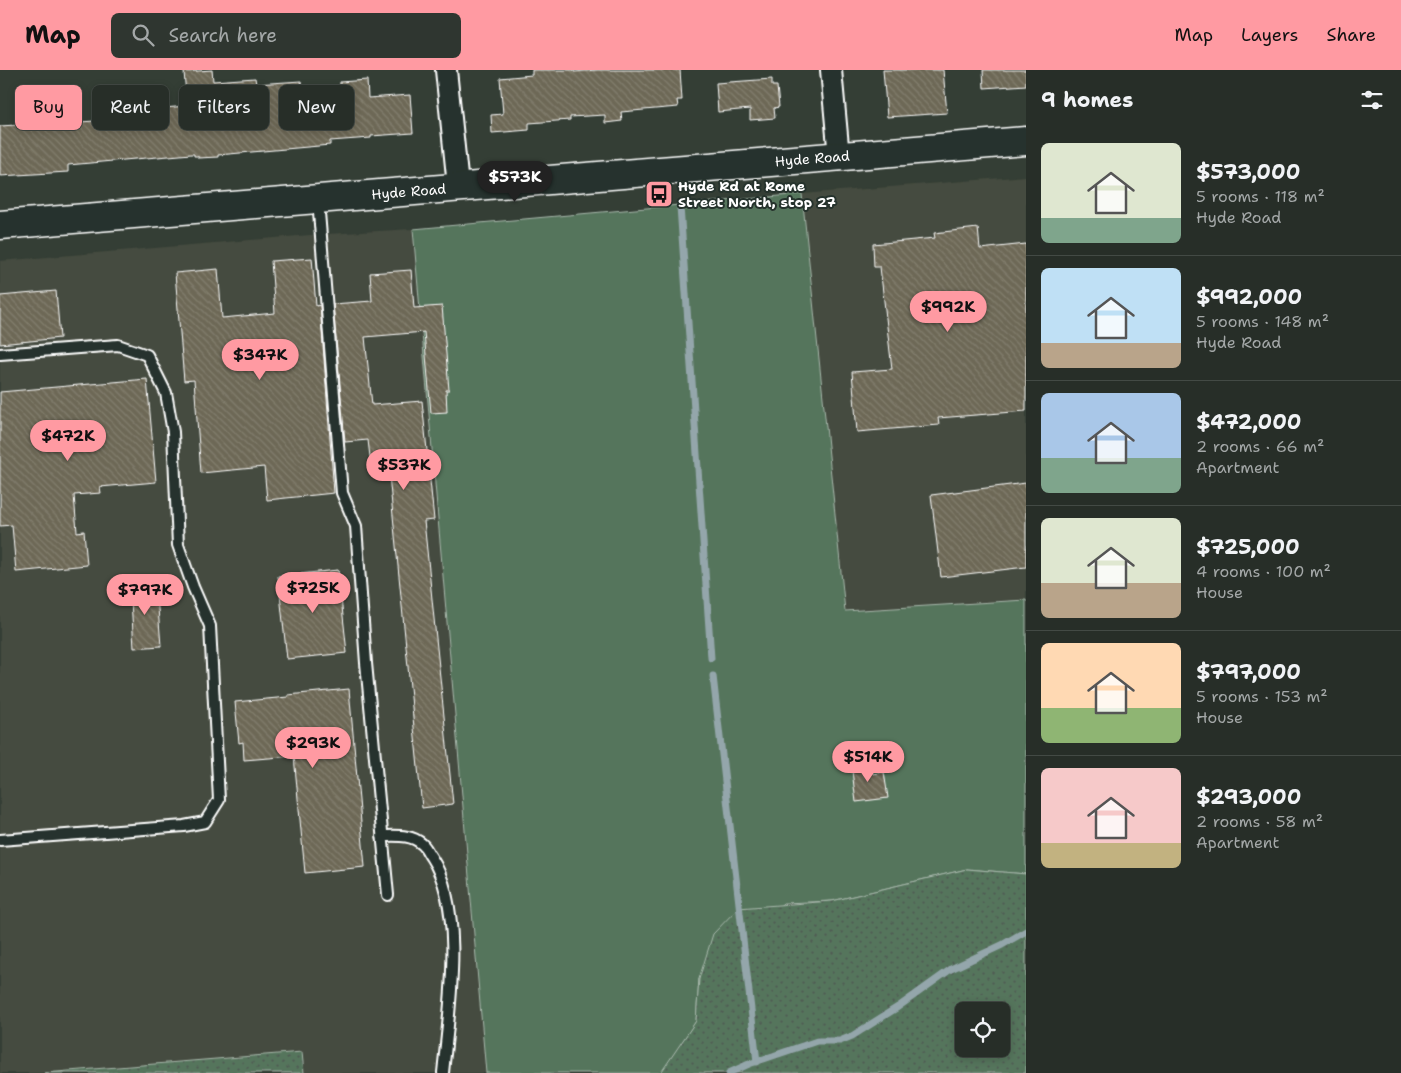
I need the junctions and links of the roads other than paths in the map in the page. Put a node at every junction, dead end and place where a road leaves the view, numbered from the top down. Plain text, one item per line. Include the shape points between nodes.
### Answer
1 (446, 70) edge
2 (831, 70) edge
3 (1026, 141) edge
4 (839, 157) junction
5 (458, 186) junction
6 (318, 199) junction
7 (0, 225) edge
8 (0, 354) edge
9 (382, 836) junction
10 (0, 840) edge
11 (388, 895) dead end
12 (443, 1073) edge

1 - 5 street
2 - 4 street
3 - 4 street, Hyde Road
4 - 5 street, Hyde Road
5 - 6 street, Hyde Road
6 - 7 street, Hyde Road
6 - 9 lane via 342,494 356,526
8 - 10 lane via 118,345 147,355 166,393 173,432 178,545 210,626 219,800 205,822 184,826
9 - 11 lane
9 - 12 lane via 410,837 423,845 438,868 447,898 454,957

